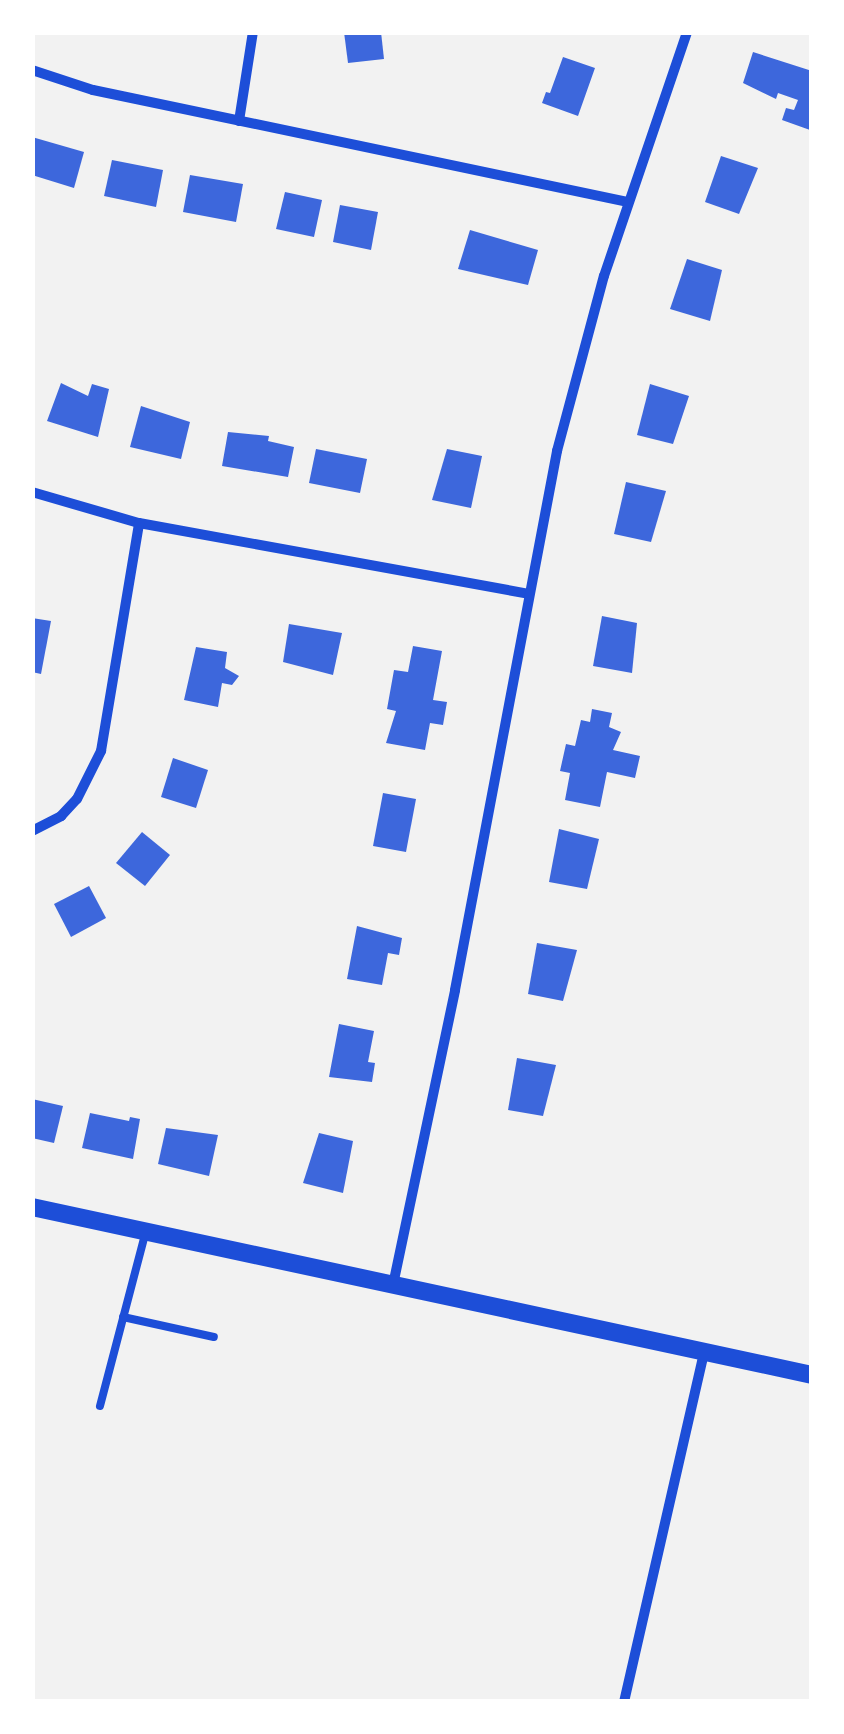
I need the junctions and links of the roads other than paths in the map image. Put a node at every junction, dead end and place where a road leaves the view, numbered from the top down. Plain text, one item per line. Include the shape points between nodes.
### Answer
1 (253, 32) edge
2 (687, 32) edge
3 (32, 70) edge
4 (239, 121) junction
5 (628, 202) junction
6 (32, 492) edge
7 (139, 523) junction
8 (528, 594) junction
9 (32, 832) edge
10 (32, 1206) edge
11 (146, 1232) junction
12 (393, 1285) junction
13 (123, 1317) junction
14 (214, 1337) dead end
15 (704, 1353) junction
16 (812, 1375) edge
17 (100, 1406) dead end
18 (624, 1702) edge

1 - 4 street
2 - 5 street
3 - 4 street
4 - 5 street
5 - 8 street via 557,452
6 - 7 street
7 - 8 street
7 - 9 street via 101,751 77,799
8 - 12 street
10 - 11 street
11 - 12 street
11 - 13 lane
12 - 15 street
13 - 14 lane
13 - 17 lane
15 - 16 street
15 - 18 street

